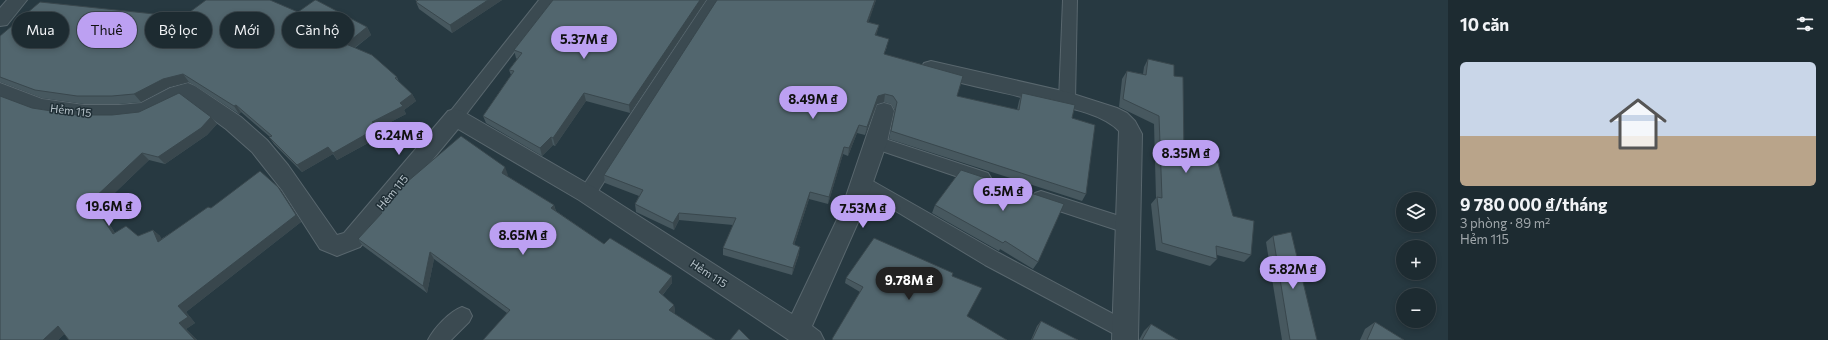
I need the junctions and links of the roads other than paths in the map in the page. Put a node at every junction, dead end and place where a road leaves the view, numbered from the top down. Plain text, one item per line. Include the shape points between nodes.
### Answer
1 (18, 0) edge
2 (547, 0) edge
3 (714, 0) edge
4 (1070, 0) edge
5 (0, 20) edge
6 (931, 68) edge
7 (0, 91) edge
8 (1067, 100) junction
9 (884, 111) dead end
10 (455, 117) junction
11 (876, 142) junction
12 (862, 182) junction
13 (998, 184) edge
14 (1027, 193) edge
15 (587, 194) junction
16 (1129, 226) junction
17 (462, 316) dead end
18 (1125, 335) edge
19 (804, 336) edge
20 (438, 340) edge

1 - 5 street
2 - 10 lane
3 - 15 lane
4 - 8 lane
6 - 8 street
7 - 10 street, Hẻm 115 via 40,106 61,110 119,113 145,110 177,93 188,91 247,133 266,152 325,238 336,246 352,240
8 - 16 street via 1110,114 1128,127 1131,134
9 - 11 street
10 - 15 street, Hẻm 115
11 - 12 street
11 - 13 lane
12 - 18 lane
12 - 19 street
14 - 16 lane
15 - 19 street, Hẻm 115
16 - 18 street
17 - 20 lane

